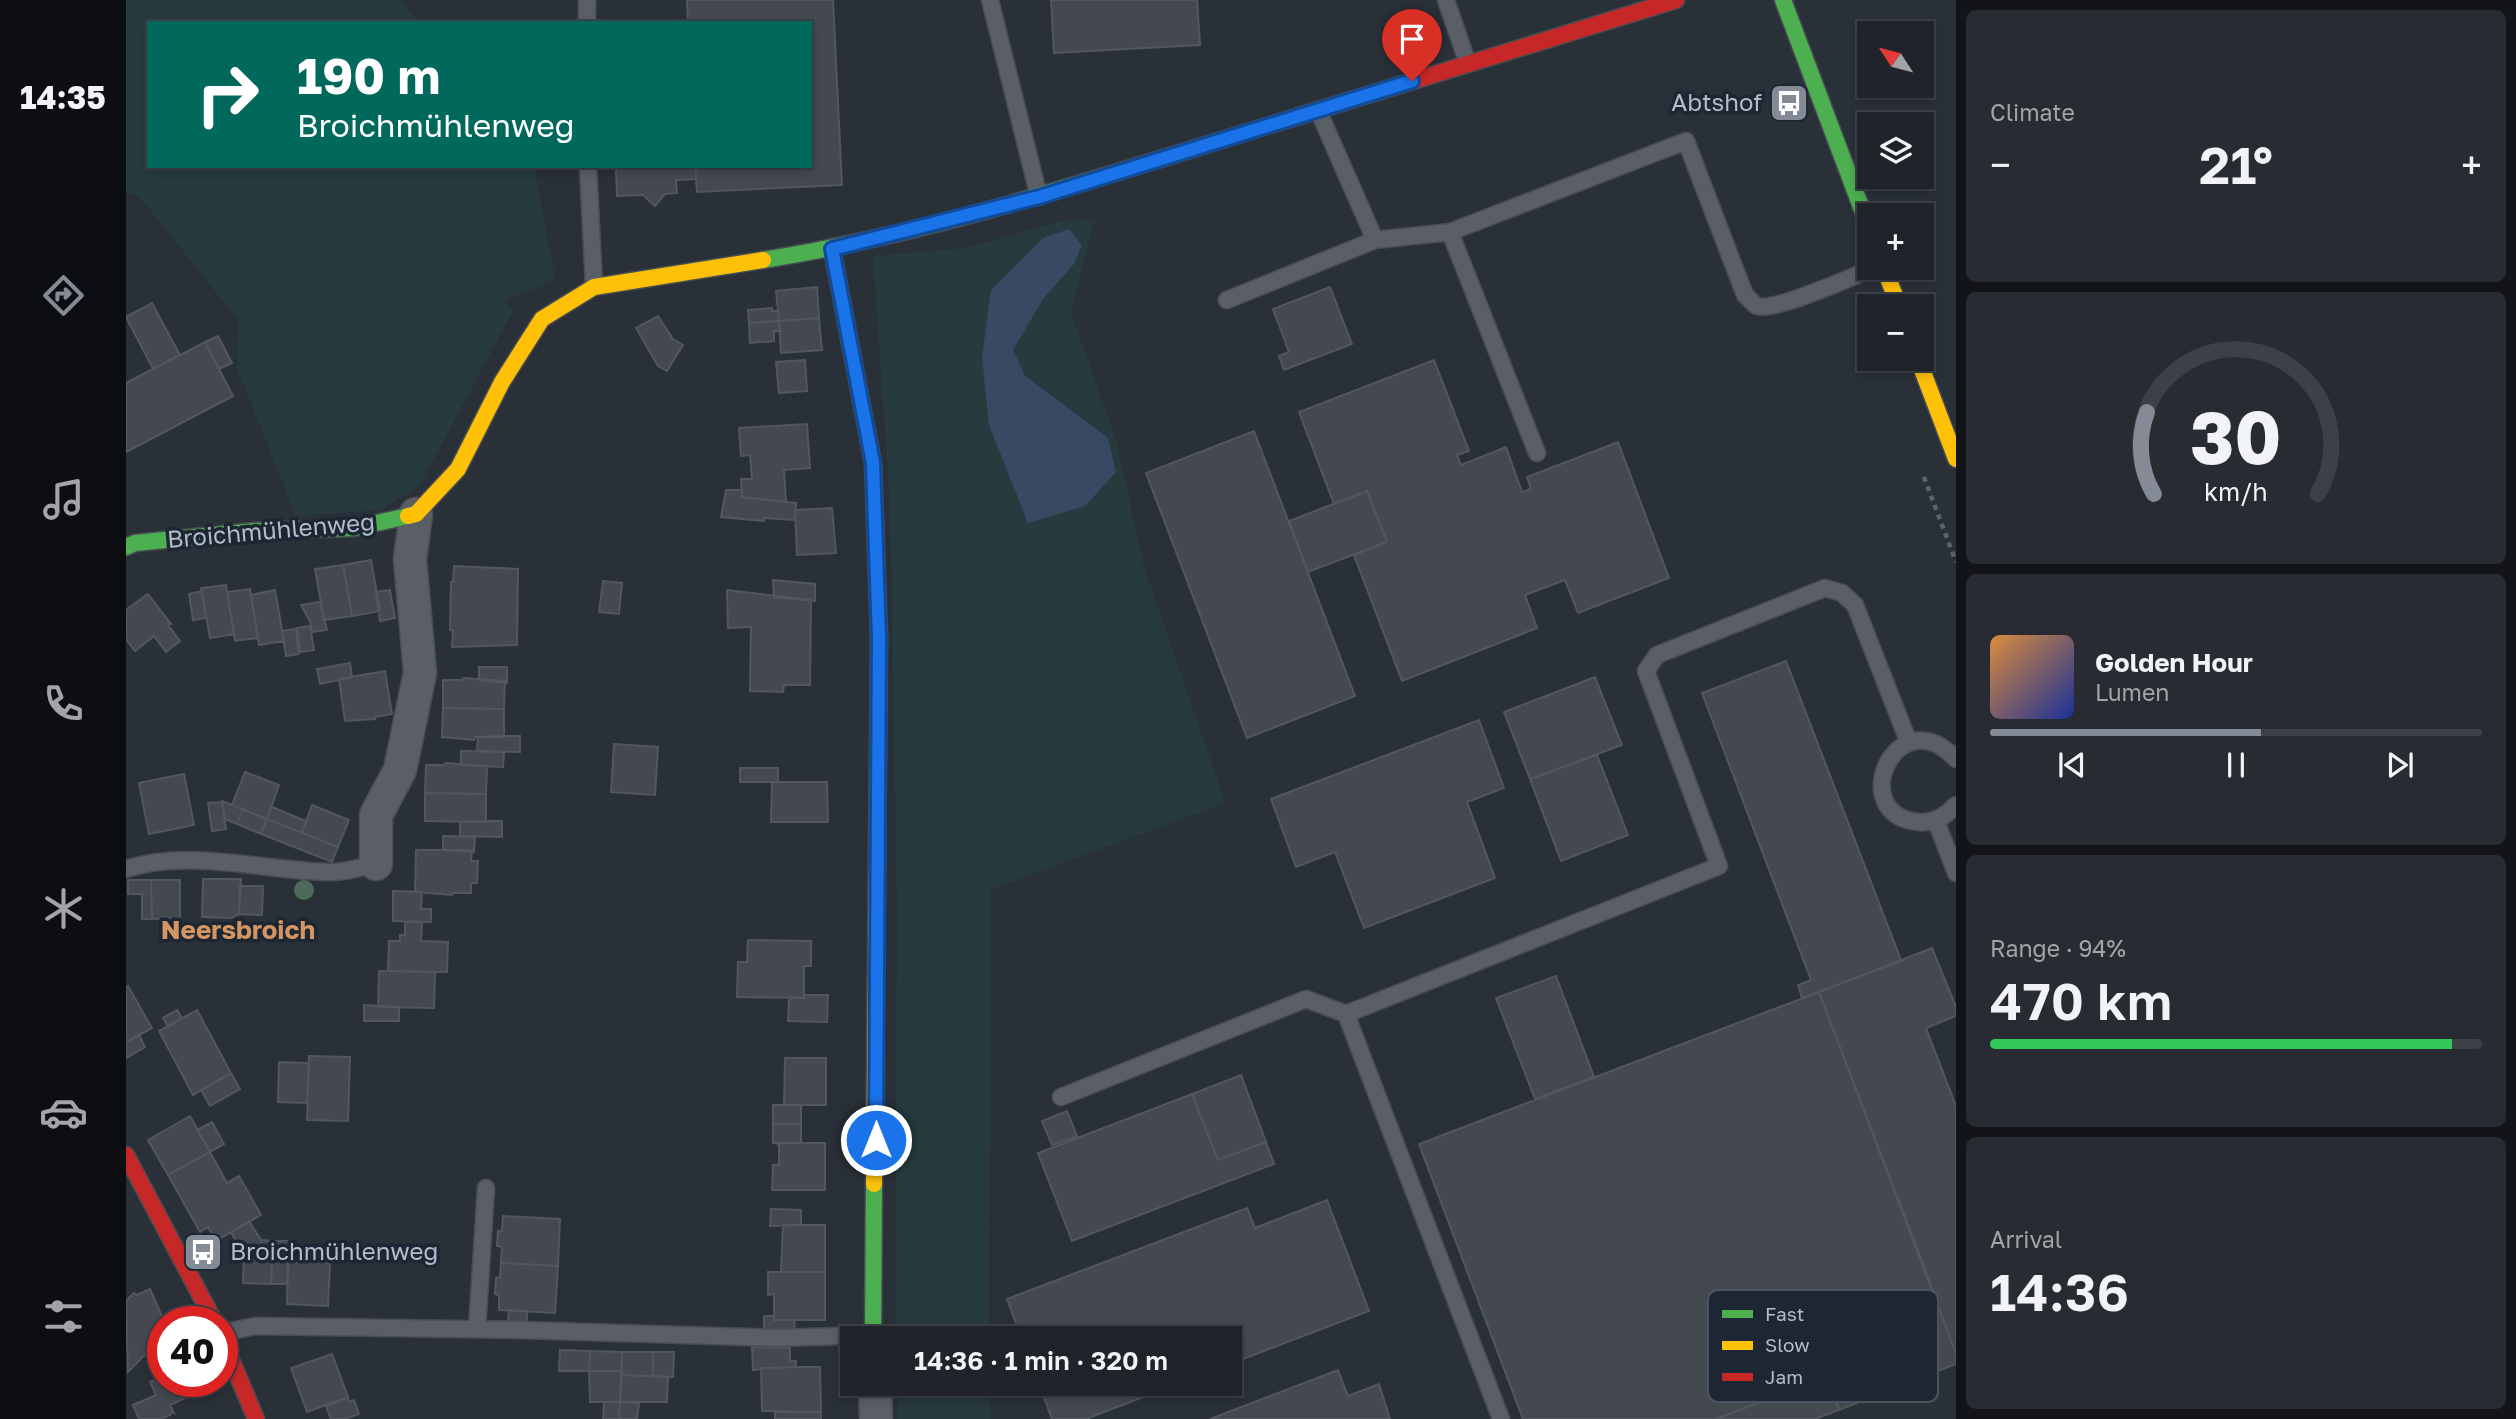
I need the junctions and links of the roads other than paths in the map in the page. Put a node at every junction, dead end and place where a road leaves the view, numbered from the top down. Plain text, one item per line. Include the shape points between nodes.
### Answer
1 (587, 0) edge
2 (990, 0) edge
3 (1446, 0) edge
4 (1676, 0) edge
5 (1783, 0) edge
6 (587, 21) edge
7 (1468, 64) junction
8 (1318, 110) junction
9 (588, 168) edge
10 (1039, 197) junction
11 (1860, 203) edge
12 (1450, 232) junction
13 (1376, 240) junction
14 (832, 249) junction
15 (1857, 275) edge
16 (594, 287) junction
17 (1227, 300) dead end
18 (1923, 371) edge
19 (1537, 453) dead end
20 (1956, 459) edge
21 (416, 513) junction
22 (126, 547) edge
23 (1909, 743) junction
24 (1956, 759) edge
25 (1956, 804) edge
26 (1936, 821) junction
27 (376, 864) joint
28 (126, 869) edge
29 (1956, 873) edge
30 (1346, 1014) junction
31 (1061, 1097) dead end
32 (126, 1155) edge
33 (486, 1188) dead end
34 (206, 1306) edge
35 (873, 1326) edge
36 (477, 1329) junction
37 (238, 1331) edge
38 (840, 1337) edge
39 (238, 1375) edge
40 (875, 1396) edge
41 (256, 1419) edge
42 (876, 1419) edge
43 (1501, 1419) edge

1 - 6 lane
2 - 10 lane
3 - 7 lane
4 - 7 street
5 - 11 street
7 - 8 street
8 - 10 street
8 - 13 lane
9 - 16 lane
10 - 14 street
12 - 13 lane
12 - 15 lane via 1686,141 1745,295 1755,305 1766,307 1798,298
12 - 19 lane
13 - 17 lane
14 - 16 street
14 - 35 street via 873,463 879,652
16 - 21 street via 542,319 502,382 458,469
18 - 20 street
21 - 22 street, Broichmühlenweg via 354,528 255,531
21 - 27 street, Broichmühlenweg via 410,559 420,673 400,770 376,815
23 - 24 lane via 1936,743
23 - 26 lane via 1889,758 1883,770 1883,795 1899,816 1923,823
23 - 30 lane via 1855,605 1842,593 1825,588 1657,655 1646,671 1719,866
25 - 26 lane
26 - 29 lane
27 - 28 lane via 332,873 178,860
30 - 31 lane via 1306,999
30 - 43 lane
32 - 34 street
33 - 36 lane
36 - 37 lane via 255,1326
36 - 38 lane
39 - 41 street
40 - 42 street

